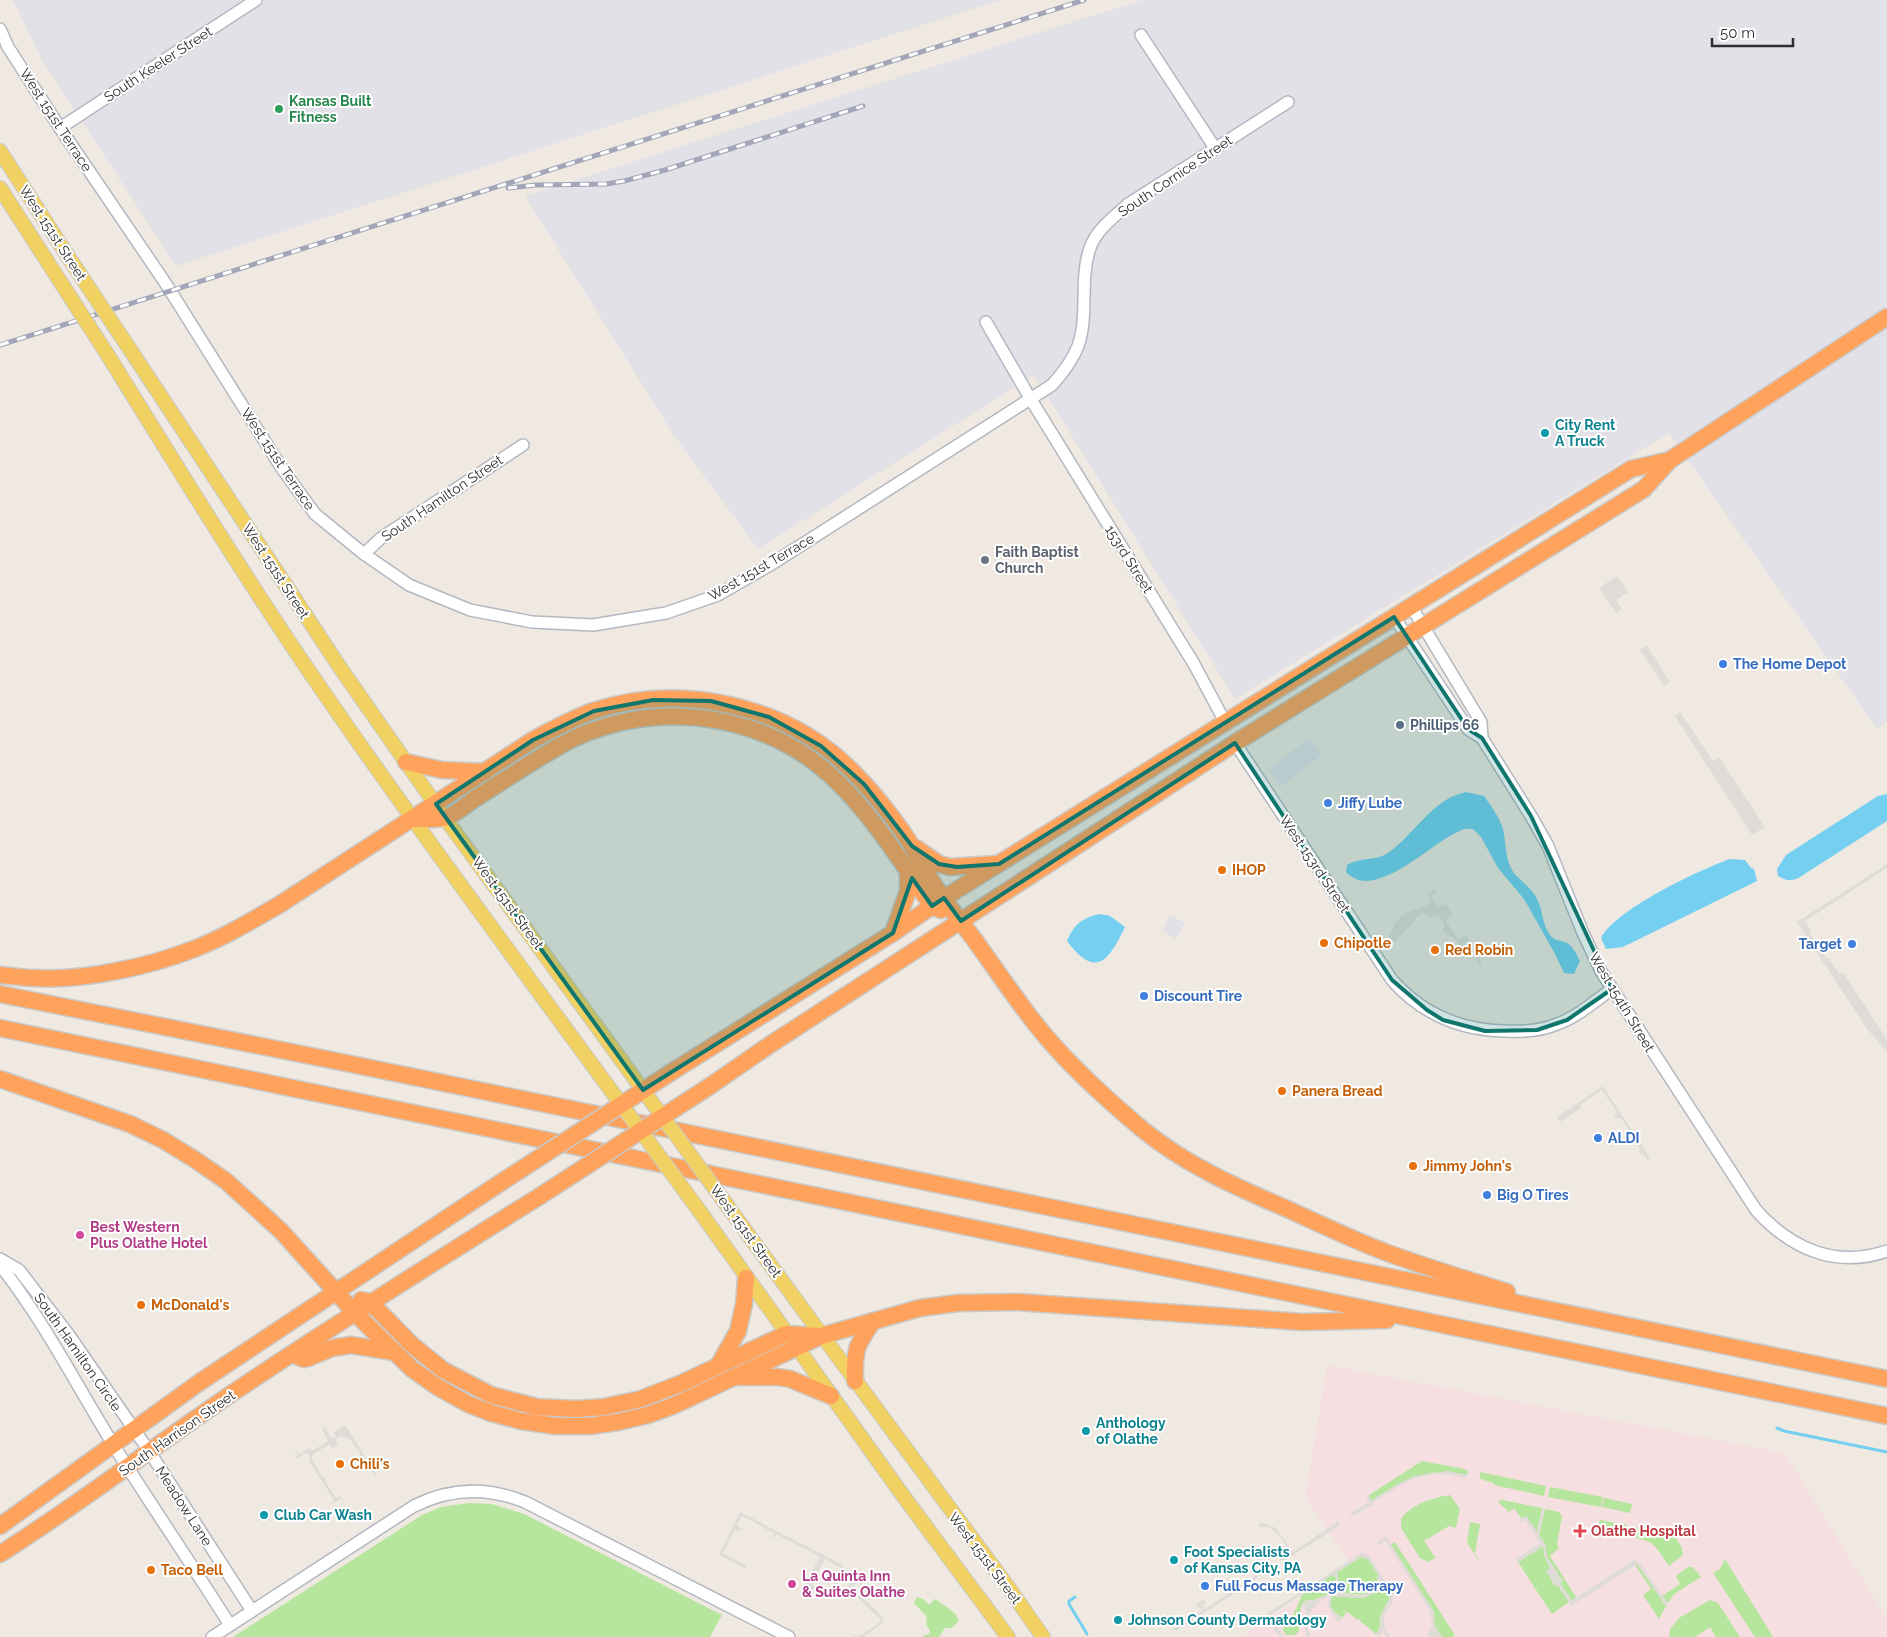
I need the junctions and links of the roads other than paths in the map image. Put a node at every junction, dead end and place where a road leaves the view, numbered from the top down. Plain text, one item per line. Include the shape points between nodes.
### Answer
1 (256, 0) edge
2 (0, 29) edge
3 (1141, 35) dead end
4 (1288, 102) dead end
5 (60, 128) junction
6 (1215, 148) junction
7 (0, 151) edge
8 (0, 188) edge
9 (1887, 317) edge
10 (986, 322) dead end
11 (1030, 398) junction
12 (523, 445) dead end
13 (1670, 460) junction
14 (364, 554) junction
15 (1411, 606) junction
16 (1394, 617) junction
17 (1424, 627) junction
18 (1408, 637) junction
19 (1226, 722) junction
20 (1482, 738) junction
21 (1235, 743) junction
22 (406, 762) junction
23 (485, 772) junction
24 (436, 804) junction
25 (445, 818) junction
26 (413, 819) junction
27 (912, 846) junction
28 (999, 864) junction
29 (908, 873) junction
30 (938, 902) junction
31 (960, 921) junction
32 (893, 933) junction
33 (0, 975) edge
34 (1612, 989) junction
35 (0, 994) edge
36 (0, 1028) edge
37 (0, 1079) edge
38 (1887, 1251) edge
39 (0, 1259) edge
40 (0, 1265) edge
41 (746, 1278) junction
42 (335, 1291) junction
43 (370, 1302) junction
44 (356, 1313) junction
45 (1578, 1316) junction
46 (1414, 1319) junction
47 (873, 1320) junction
48 (786, 1334) junction
49 (822, 1336) junction
50 (796, 1348) junction
51 (394, 1352) junction
52 (292, 1354) junction
53 (718, 1366) junction
54 (734, 1377) junction
55 (1887, 1379) edge
56 (855, 1381) junction
57 (831, 1396) junction
58 (1887, 1416) edge
59 (133, 1430) junction
60 (114, 1445) junction
61 (149, 1451) junction
62 (128, 1467) junction
63 (0, 1526) edge
64 (0, 1554) edge
65 (252, 1611) junction
66 (230, 1625) junction
67 (212, 1637) edge
68 (789, 1637) edge
69 (1008, 1637) edge
70 (1043, 1637) edge

1 - 5 street, South Keeler Street
2 - 5 street, West 151st Terrace
3 - 6 street
4 - 6 street, South Cornice Street
5 - 14 street, West 151st Terrace via 166,284 281,467 316,514
6 - 11 street, South Cornice Street via 1127,205 1105,224 1090,246 1084,274 1078,346 1066,370 1052,385
7 - 22 main road, West 151st Street, bridge via 307,619
8 - 26 main road, West 151st Street, bridge via 224,542
9 - 13 highway
10 - 11 street
11 - 14 street, West 151st Terrace via 770,565 718,595 666,613 593,625 532,622 470,610 409,585
11 - 19 street, 153rd Street via 1194,664
12 - 14 street, South Hamilton Street via 381,538
13 - 15 highway, South Harrison Street via 1631,470
13 - 17 highway, South Harrison Street via 1644,489
15 - 16 highway, South Harrison Street
15 - 17 street, West 154th Street
16 - 18 street, West 154th Street
16 - 19 highway, South Harrison Street
17 - 18 highway, South Harrison Street
17 - 20 street, West 154th Street via 1481,722
18 - 20 street, West 154th Street via 1468,729
18 - 21 highway, South Harrison Street
19 - 28 highway, South Harrison Street
20 - 34 street, West 154th Street via 1548,846 1583,933
21 - 31 highway, South Harrison Street
21 - 34 street, West 153rd Street via 1392,980 1427,1010 1443,1020 1485,1031 1536,1030 1567,1020
22 - 23 highway via 442,770
22 - 24 main road, West 151st Street
23 - 24 highway
23 - 27 highway via 556,727 594,711 653,700 711,701 770,718 821,746 864,784
24 - 25 main road, West 151st Street
24 - 26 highway
25 - 26 highway
25 - 29 highway via 540,757 585,733 630,720 658,716 696,717 748,728 806,756 846,790
25 - 49 main road, West 151st Street, bridge
26 - 33 highway via 282,903 193,949 141,966 83,975 35,978
26 - 41 main road, West 151st Street, bridge
27 - 28 highway via 939,864 950,867
27 - 30 highway via 928,874
28 - 30 highway, South Harrison Street
29 - 30 highway
29 - 32 highway via 908,890
30 - 31 highway
30 - 32 highway, South Harrison Street
31 - 43 highway, South Harrison Street, bridge via 540,1196
31 - 45 highway via 1058,1050 1111,1102 1174,1152 1227,1182 1385,1252
32 - 42 highway, South Harrison Street, bridge via 670,1073
34 - 38 street, West 154th Street via 1746,1197 1768,1223 1795,1244 1820,1254 1859,1256
35 - 45 highway
36 - 46 highway
37 - 42 highway via 130,1124 194,1159 226,1181 281,1231
39 - 59 street, South Hamilton Circle via 19,1270 42,1299
40 - 60 street, South Hamilton Circle via 57,1350
41 - 48 main road, West 151st Street
41 - 53 highway via 738,1331
42 - 43 highway
42 - 44 highway
42 - 59 highway, South Harrison Street
43 - 44 highway, South Harrison Street
43 - 53 highway via 410,1344 443,1370 491,1395 537,1407 577,1409 641,1400
44 - 51 highway
44 - 52 highway, South Harrison Street
45 - 55 highway
46 - 47 highway via 1302,1322 990,1301 920,1308
46 - 58 highway
47 - 49 highway
47 - 56 highway via 854,1354
48 - 49 highway
48 - 50 main road, West 151st Street
48 - 53 highway
49 - 50 highway
49 - 56 main road, West 151st Street
50 - 54 highway
50 - 57 main road, West 151st Street
51 - 52 highway via 351,1345 332,1348 304,1359
51 - 54 highway via 436,1386 468,1404 491,1413 556,1426 600,1425 648,1415
52 - 61 highway, South Harrison Street
54 - 57 highway via 790,1379
56 - 70 main road, West 151st Street
57 - 69 main road, West 151st Street
59 - 60 highway, South Harrison Street
59 - 61 street, South Hamilton Circle
60 - 62 street, Meadow Lane
60 - 63 highway, South Harrison Street
61 - 62 highway, South Harrison Street
61 - 65 street, Meadow Lane
62 - 64 highway, South Harrison Street
62 - 66 street, Meadow Lane
65 - 66 street
65 - 68 street via 424,1501 448,1494 481,1491 525,1502
66 - 67 street

